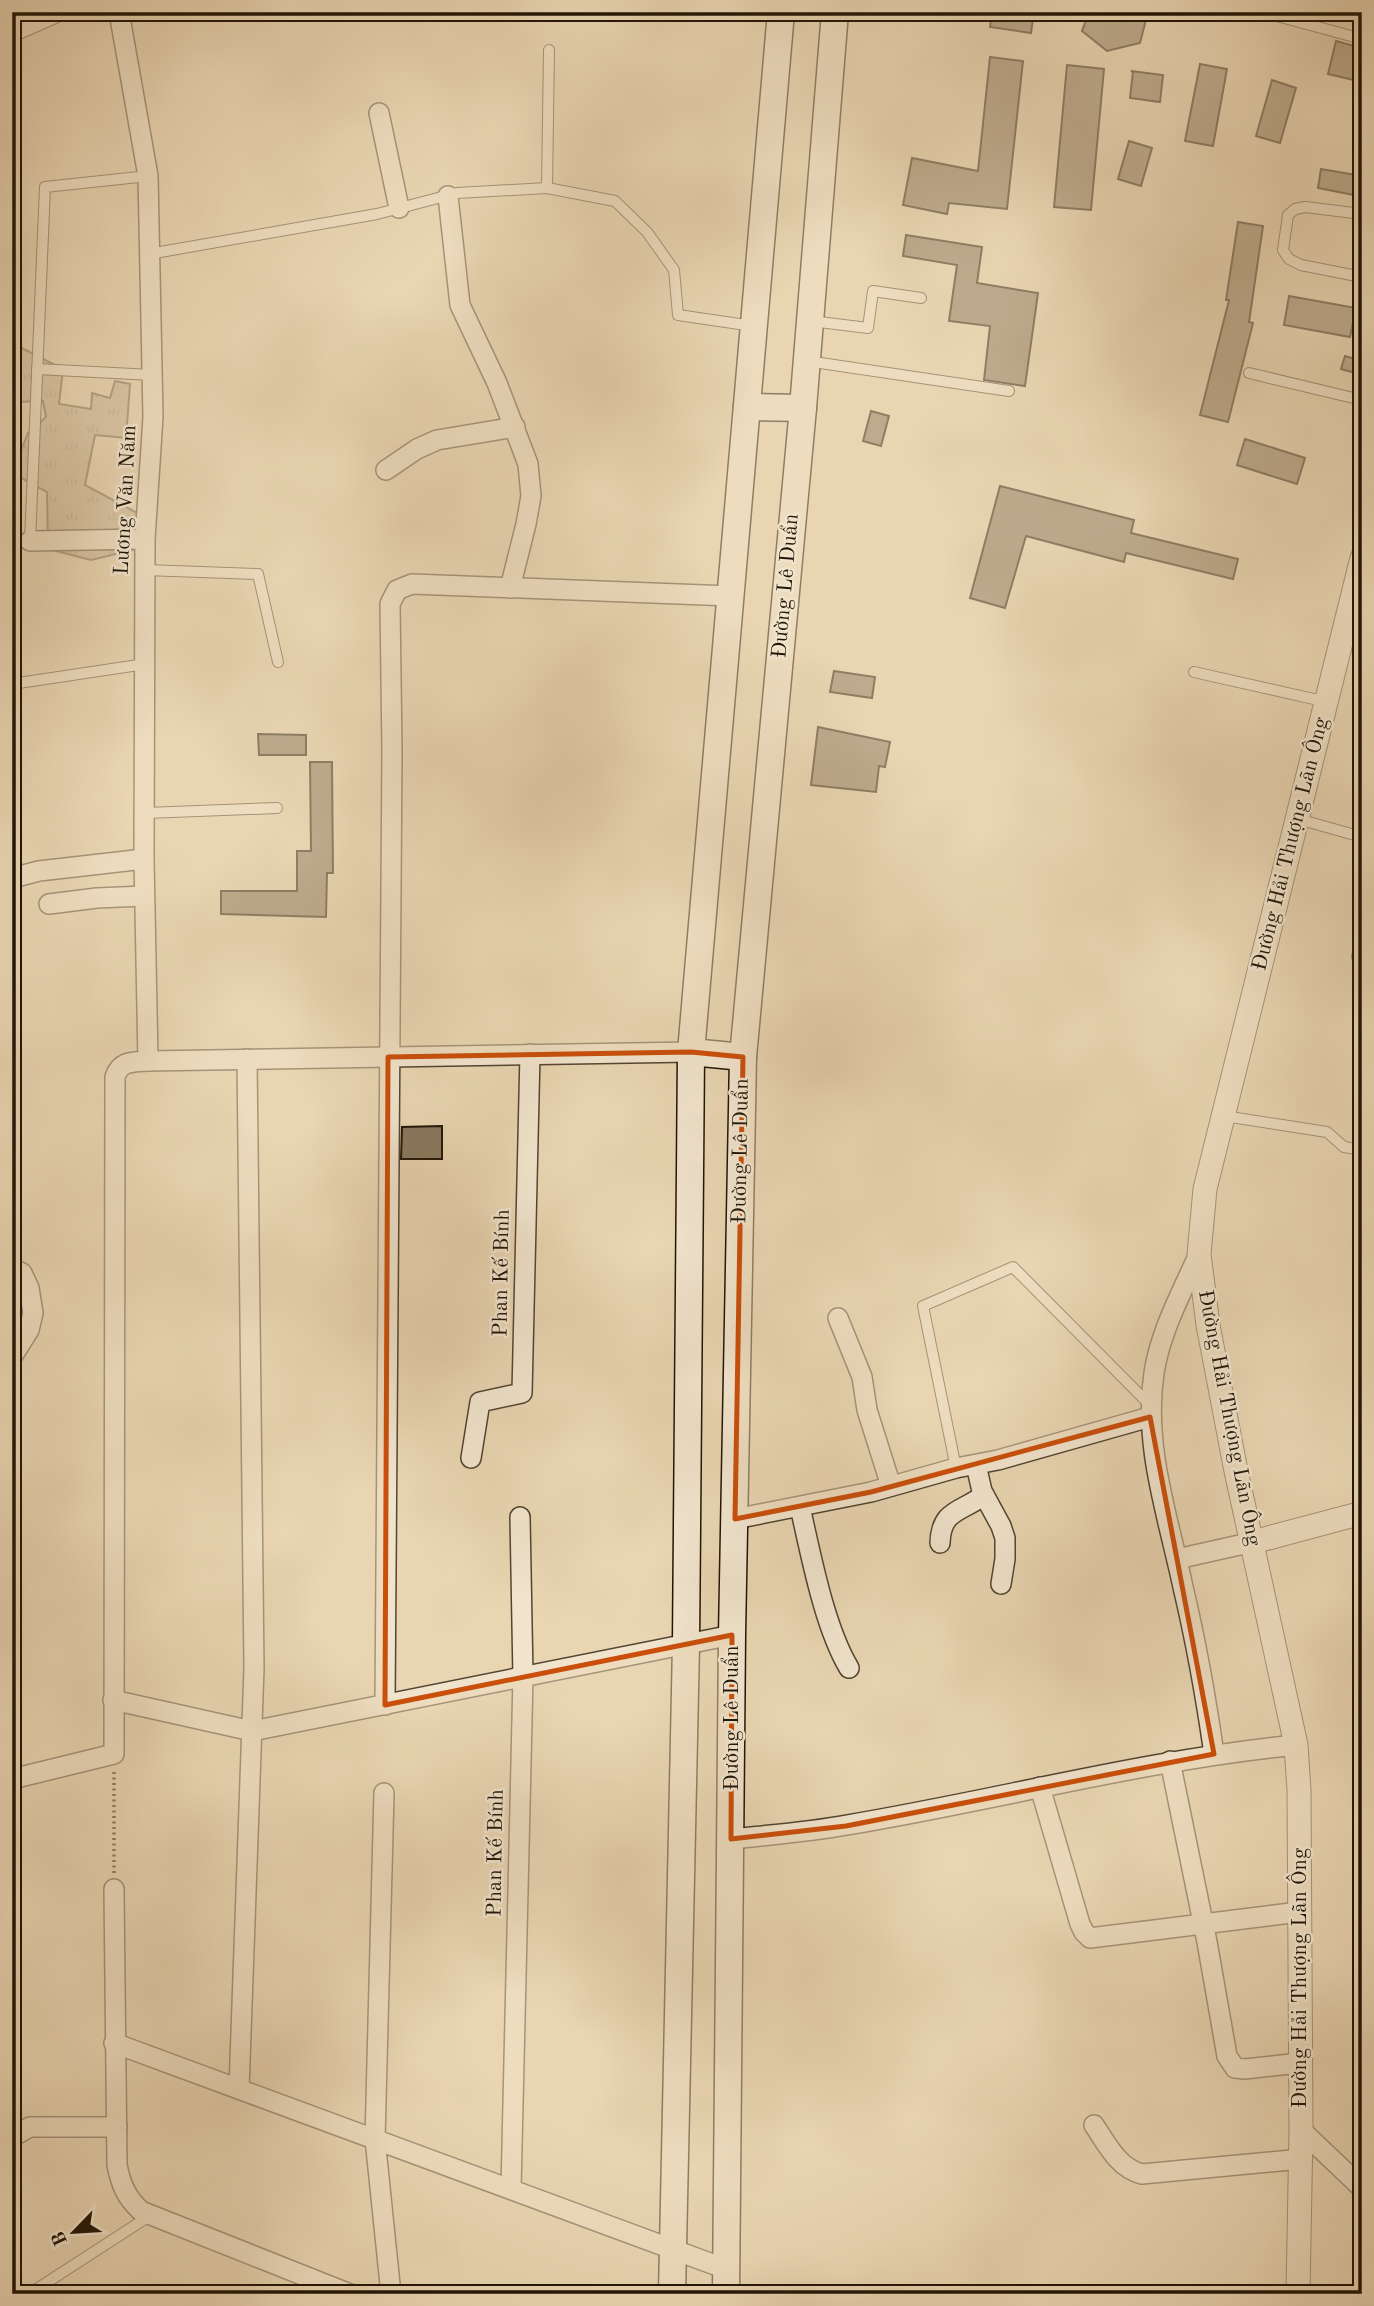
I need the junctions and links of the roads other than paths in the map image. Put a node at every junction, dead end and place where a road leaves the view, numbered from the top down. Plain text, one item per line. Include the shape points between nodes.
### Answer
1 (53, 12) edge
2 (119, 12) edge
3 (781, 12) edge
4 (835, 12) edge
5 (1270, 14) dead end
6 (12, 30) edge
7 (1362, 39) edge
8 (549, 50) dead end
9 (379, 113) dead end
10 (148, 176) junction
11 (547, 188) junction
12 (448, 195) junction
13 (399, 208) junction
14 (1362, 214) edge
15 (148, 254) junction
16 (1362, 277) edge
17 (921, 298) dead end
18 (810, 320) junction
19 (754, 326) junction
20 (807, 361) junction
21 (37, 369) junction
22 (1249, 373) dead end
23 (152, 375) junction
24 (1009, 391) dead end
25 (1362, 400) edge
26 (747, 407) junction
27 (803, 408) junction
28 (515, 427) junction
29 (386, 470) dead end
30 (145, 539) junction
31 (30, 541) joint
32 (1362, 558) edge
33 (145, 570) junction
34 (510, 588) junction
35 (731, 596) junction
36 (278, 662) dead end
37 (145, 664) junction
38 (1194, 672) dead end
39 (12, 684) edge
40 (1326, 702) junction
41 (277, 808) dead end
42 (146, 813) junction
43 (1298, 819) junction
44 (1362, 837) edge
45 (144, 859) junction
46 (12, 878) edge
47 (144, 896) junction
48 (50, 904) dead end
49 (1362, 932) edge
50 (1357, 957) dead end
51 (691, 1052) junction
52 (530, 1054) junction
53 (388, 1056) junction
54 (743, 1057) junction
55 (247, 1059) junction
56 (148, 1061) junction
57 (1224, 1116) junction
58 (1362, 1150) edge
59 (1199, 1254) junction
60 (12, 1268) edge
61 (838, 1318) dead end
62 (12, 1357) edge
63 (1151, 1412) junction
64 (471, 1458) dead end
65 (976, 1465) junction
66 (956, 1468) junction
67 (891, 1486) junction
68 (984, 1495) junction
69 (800, 1507) junction
70 (1362, 1513) edge
71 (520, 1517) dead end
72 (735, 1519) junction
73 (1253, 1542) junction
74 (940, 1543) dead end
75 (1177, 1559) junction
76 (1001, 1584) dead end
77 (733, 1635) junction
78 (686, 1645) junction
79 (849, 1668) dead end
80 (523, 1677) junction
81 (113, 1700) junction
82 (385, 1705) junction
83 (252, 1731) junction
84 (1296, 1745) junction
85 (1214, 1754) junction
86 (1170, 1761) junction
87 (12, 1779) edge
88 (1040, 1787) junction
89 (384, 1793) dead end
90 (731, 1839) junction
91 (114, 1889) road end
92 (1300, 1912) junction
93 (1204, 1924) junction
94 (114, 2043) junction
95 (1299, 2063) junction
96 (239, 2090) junction
97 (1094, 2125) dead end
98 (117, 2127) junction
99 (1301, 2130) junction
100 (12, 2137) edge
101 (375, 2139) junction
102 (1301, 2159) junction
103 (1362, 2188) edge
104 (511, 2189) junction
105 (151, 2214) junction
106 (672, 2249) junction
107 (726, 2281) edge
108 (29, 2294) edge
109 (350, 2294) edge
110 (391, 2294) edge
111 (672, 2294) edge
112 (1298, 2294) edge

1 - 6 street
2 - 10 street, Lương Văn Năm
3 - 19 main road
4 - 18 main road, Đường Lê Duẩn
5 - 7 lane
8 - 11 lane
9 - 13 street
10 - 15 street, Lương Văn Năm
10 - 21 lane via 45,187
11 - 12 lane
11 - 19 lane via 615,201 674,270 678,315
12 - 13 lane
12 - 28 street via 460,305
13 - 15 lane
14 - 16 lane via 1294,209 1288,215 1283,250 1301,265
15 - 23 street, Lương Văn Năm
17 - 18 lane via 873,291 868,328
18 - 20 main road, Đường Lê Duẩn
19 - 26 main road
20 - 24 lane
20 - 27 main road, Đường Lê Duẩn
21 - 23 lane
21 - 31 lane
22 - 25 lane
23 - 30 street, Lương Văn Năm
26 - 27 main road
26 - 35 main road
27 - 54 main road, Đường Lê Duẩn
28 - 29 street via 437,440
28 - 34 street via 528,464 531,496
30 - 31 street
30 - 33 street, Lương Văn Năm
32 - 40 street, Đường Hải Thượng Lãn Ông
33 - 36 lane via 258,574
33 - 37 street, Lương Văn Năm
34 - 35 street
34 - 53 street via 412,584 397,590 390,604
35 - 51 main road
37 - 39 lane
37 - 42 street, Lương Văn Năm
38 - 40 lane
40 - 43 street, Đường Hải Thượng Lãn Ông
41 - 42 lane
42 - 45 street, Lương Văn Năm
43 - 44 lane
43 - 57 street, Đường Hải Thượng Lãn Ông
45 - 46 street
45 - 47 street, Lương Văn Năm
47 - 48 street
47 - 56 street, Lương Văn Năm
49 - 50 lane
51 - 52 street
51 - 54 main road
51 - 78 main road
52 - 53 street
52 - 64 street, Phan Kế Bính via 522,1392 480,1402
53 - 55 street
53 - 82 street
54 - 72 main road, Đường Lê Duẩn
55 - 56 street
55 - 83 street
56 - 81 street via 123,1064 114,1077
57 - 58 lane via 1327,1132 1343,1147
57 - 59 street, Đường Hải Thượng Lãn Ông via 1205,1189
59 - 63 street via 1157,1357
59 - 73 street, Đường Hải Thượng Lãn Ông via 1219,1385
60 - 62 street via 26,1280 33,1313 29,1330
61 - 67 street via 862,1377 867,1410
63 - 65 street
63 - 66 lane via 1013,1266 923,1306
63 - 75 street via 1157,1469
65 - 66 street
65 - 68 street
66 - 67 street
67 - 69 street
68 - 74 street via 944,1520
68 - 76 street via 1005,1538
69 - 72 street
69 - 79 street via 815,1575
70 - 73 street
71 - 80 street, Phan Kế Bính
72 - 77 main road, Đường Lê Duẩn
73 - 75 street
73 - 84 street, Đường Hải Thượng Lãn Ông
75 - 85 street
77 - 78 street
77 - 90 main road, Đường Lê Duẩn
78 - 80 street
78 - 106 main road
80 - 82 street
80 - 104 street, Phan Kế Bính
81 - 83 street
81 - 87 street via 114,1754
82 - 83 street
83 - 96 street
84 - 85 street
84 - 92 street, Đường Hải Thượng Lãn Ông
85 - 86 street
86 - 88 street
86 - 93 street
88 - 90 street via 846,1826
88 - 93 street via 1084,1933 1090,1938
89 - 101 street
90 - 107 main road, Đường Lê Duẩn
91 - 94 street
92 - 93 street
92 - 95 street, Đường Hải Thượng Lãn Ông
93 - 95 street via 1231,2063 1245,2069
94 - 96 street
94 - 98 street
95 - 99 street, Đường Hải Thượng Lãn Ông
96 - 101 street
97 - 102 street via 1122,2165 1142,2174
98 - 100 street via 30,2127
98 - 105 street via 121,2185 129,2200
99 - 102 street, Đường Hải Thượng Lãn Ông
99 - 103 street
101 - 104 street
101 - 110 street
102 - 112 street, Đường Hải Thượng Lãn Ông
104 - 106 street
105 - 108 lane
105 - 109 street
106 - 107 street
106 - 111 main road

